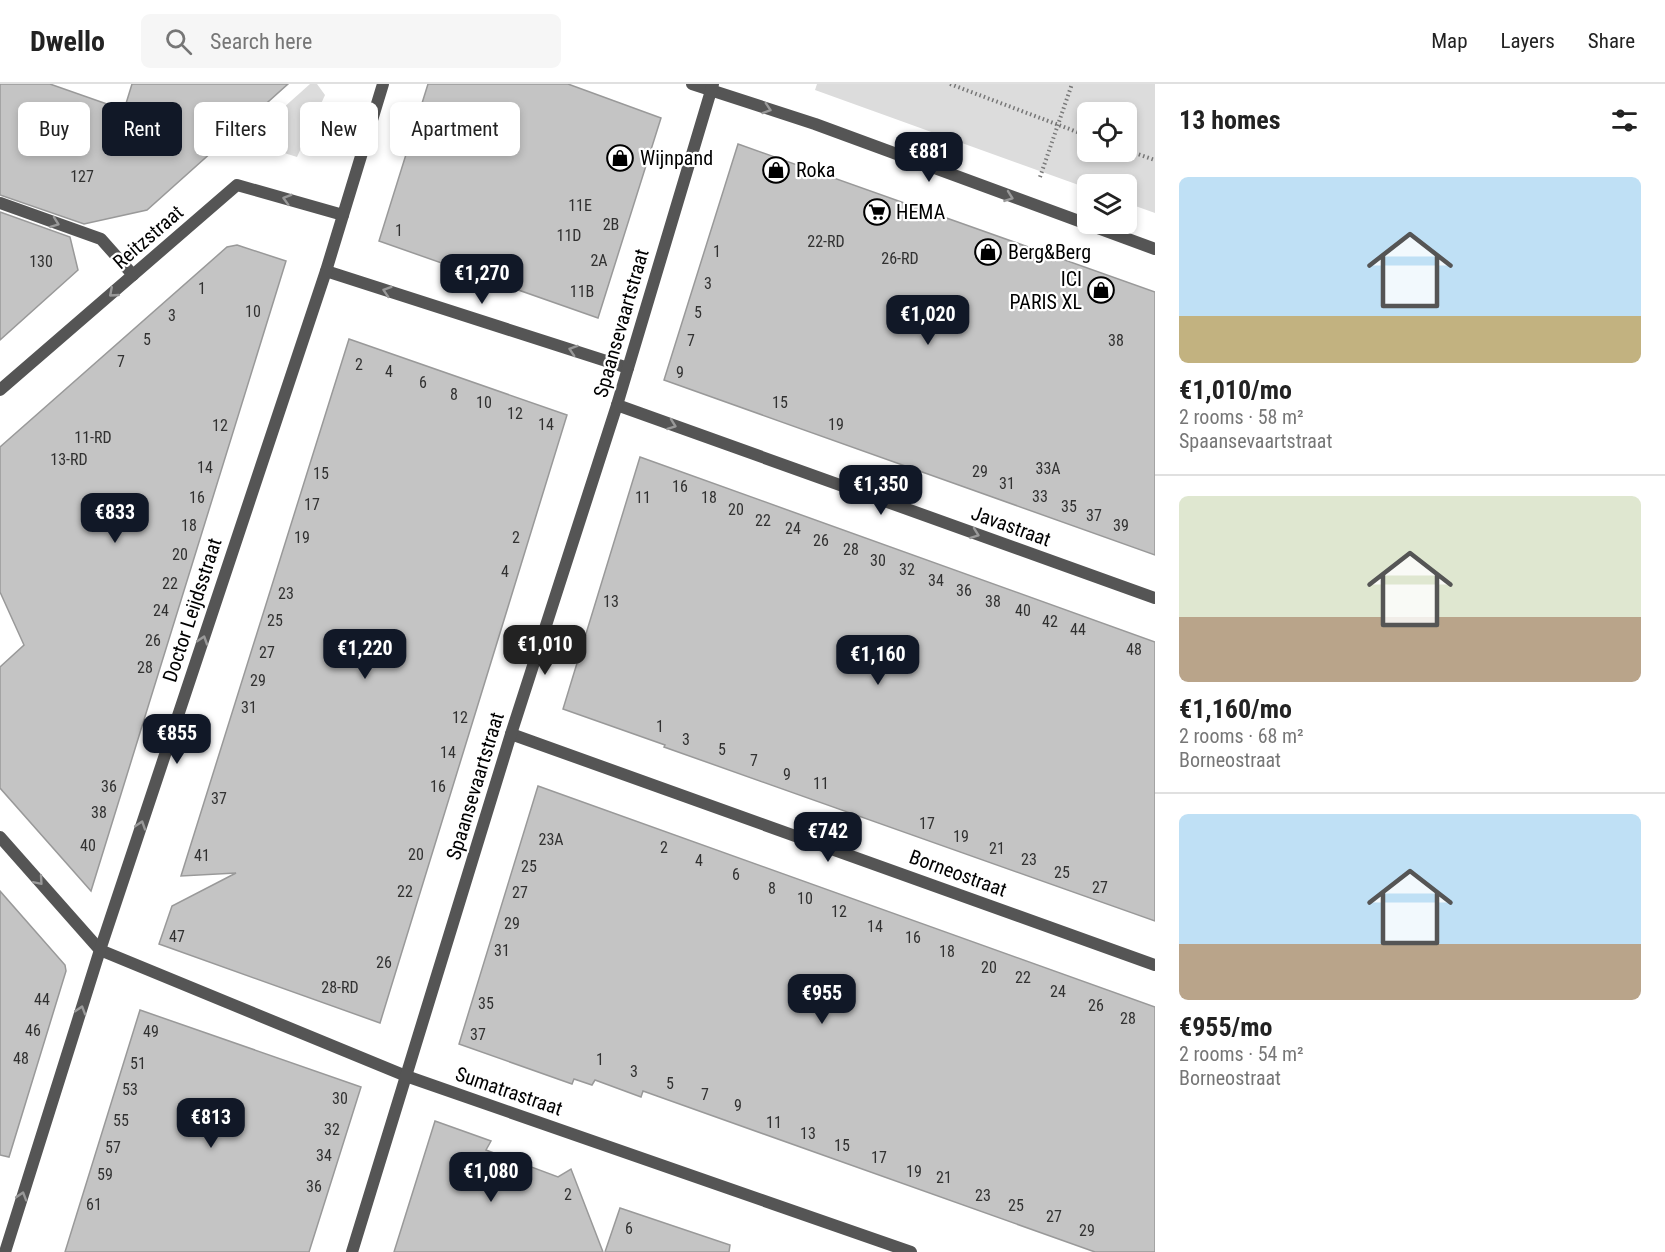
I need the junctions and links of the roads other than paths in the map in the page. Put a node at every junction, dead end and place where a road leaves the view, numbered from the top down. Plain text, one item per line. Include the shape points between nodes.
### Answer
1 (383, 84) edge
2 (692, 84) edge
3 (712, 88) edge
4 (0, 203) edge
5 (343, 215) junction
6 (1155, 249) edge
7 (326, 271) junction
8 (133, 275) junction
9 (628, 368) junction
10 (0, 390) edge
11 (617, 405) junction
12 (1155, 598) edge
13 (511, 734) junction
14 (0, 837) edge
15 (100, 950) junction
16 (1155, 965) edge
17 (406, 1076) junction
18 (5, 1252) edge
19 (352, 1252) edge
20 (911, 1252) edge

1 - 5 street, Doctor Leijdsstraat
2 - 3 street
3 -> 6 street
3 - 9 street, Spaansevaartstraat
4 -> 8 street via 101,239
5 - 7 street, Doctor Leijdsstraat
5 -> 8 street, Reitzstraat via 237,185
9 -> 7 street
15 -> 7 street, Doctor Leijdsstraat
8 -> 10 street, Reitzstraat
9 - 11 street, Spaansevaartstraat
11 -> 12 street, Javastraat
11 - 13 street, Spaansevaartstraat
13 - 16 street, Borneostraat
13 - 17 street, Spaansevaartstraat
14 -> 15 street
15 - 17 street, Sumatrastraat
18 -> 15 street, Doctor Leijdsstraat
17 - 19 street, Spaansevaartstraat
17 - 20 street, Sumatrastraat

